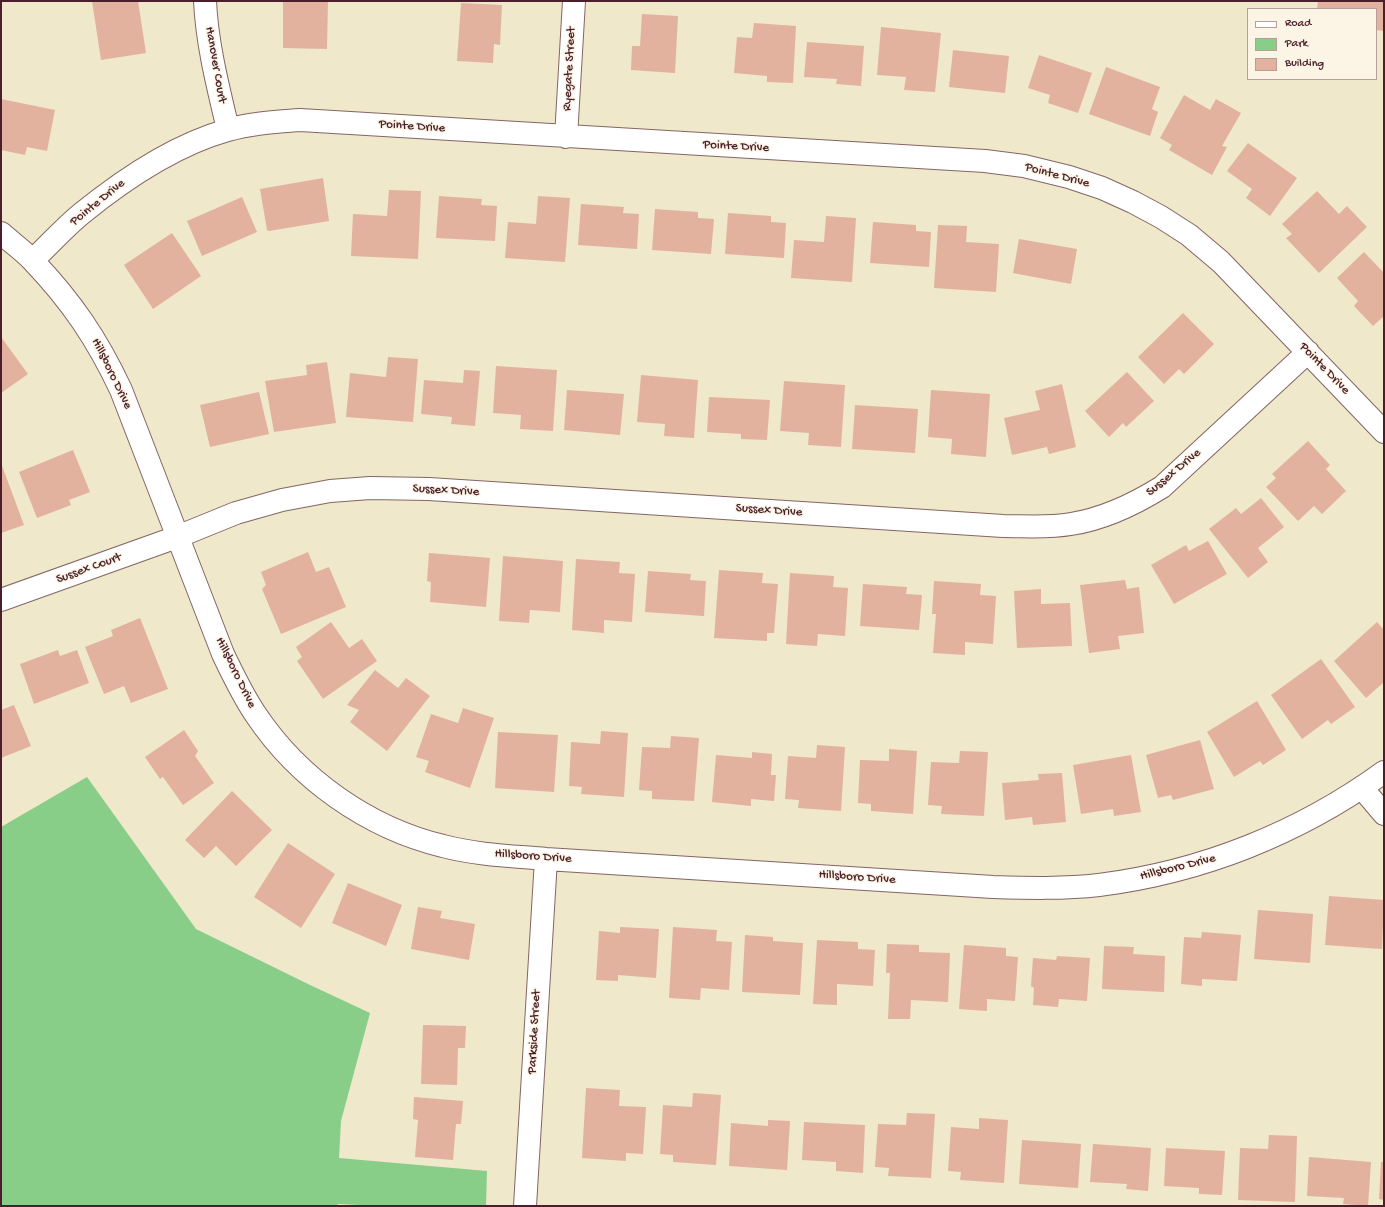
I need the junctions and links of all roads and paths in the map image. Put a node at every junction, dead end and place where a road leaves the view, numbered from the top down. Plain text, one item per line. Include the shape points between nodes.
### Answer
1 (205, 1) edge
2 (574, 1) edge
3 (228, 130) junction
4 (566, 137) junction
5 (1, 233) edge
6 (33, 260) junction
7 (1308, 352) junction
8 (1384, 432) edge
9 (177, 537) junction
10 (1, 600) edge
11 (1384, 772) edge
12 (1362, 788) junction
13 (1384, 814) edge
14 (546, 858) junction
15 (525, 1206) edge

1 - 3 street, Hanover Court via 210,46
2 - 4 street, Ryegate Street
3 - 4 street, Pointe Drive via 264,122 300,120
3 - 6 street, Pointe Drive via 185,145 134,175 81,215
4 - 7 street, Pointe Drive via 985,161 1024,166 1069,177 1133,202 1189,235 1221,262
5 - 6 street, Hillsboro Drive
6 - 9 street, Hillsboro Drive via 90,330 106,359 121,390
7 - 8 street, Pointe Drive
7 - 9 street, Sussex Drive via 1162,487 1118,511 1070,524 1041,527 1003,526 429,489 370,488 330,491 282,500 236,514
9 - 10 street, Sussex Court
9 - 14 street, Hillsboro Drive via 223,654 240,690 275,740 310,776 359,812 414,838 472,852
11 - 12 street, Hillsboro Drive
12 - 13 street
12 - 14 street, Hillsboro Drive via 1300,824 1221,857 1161,875 1098,885 993,887
14 - 15 street, Parkside Street

